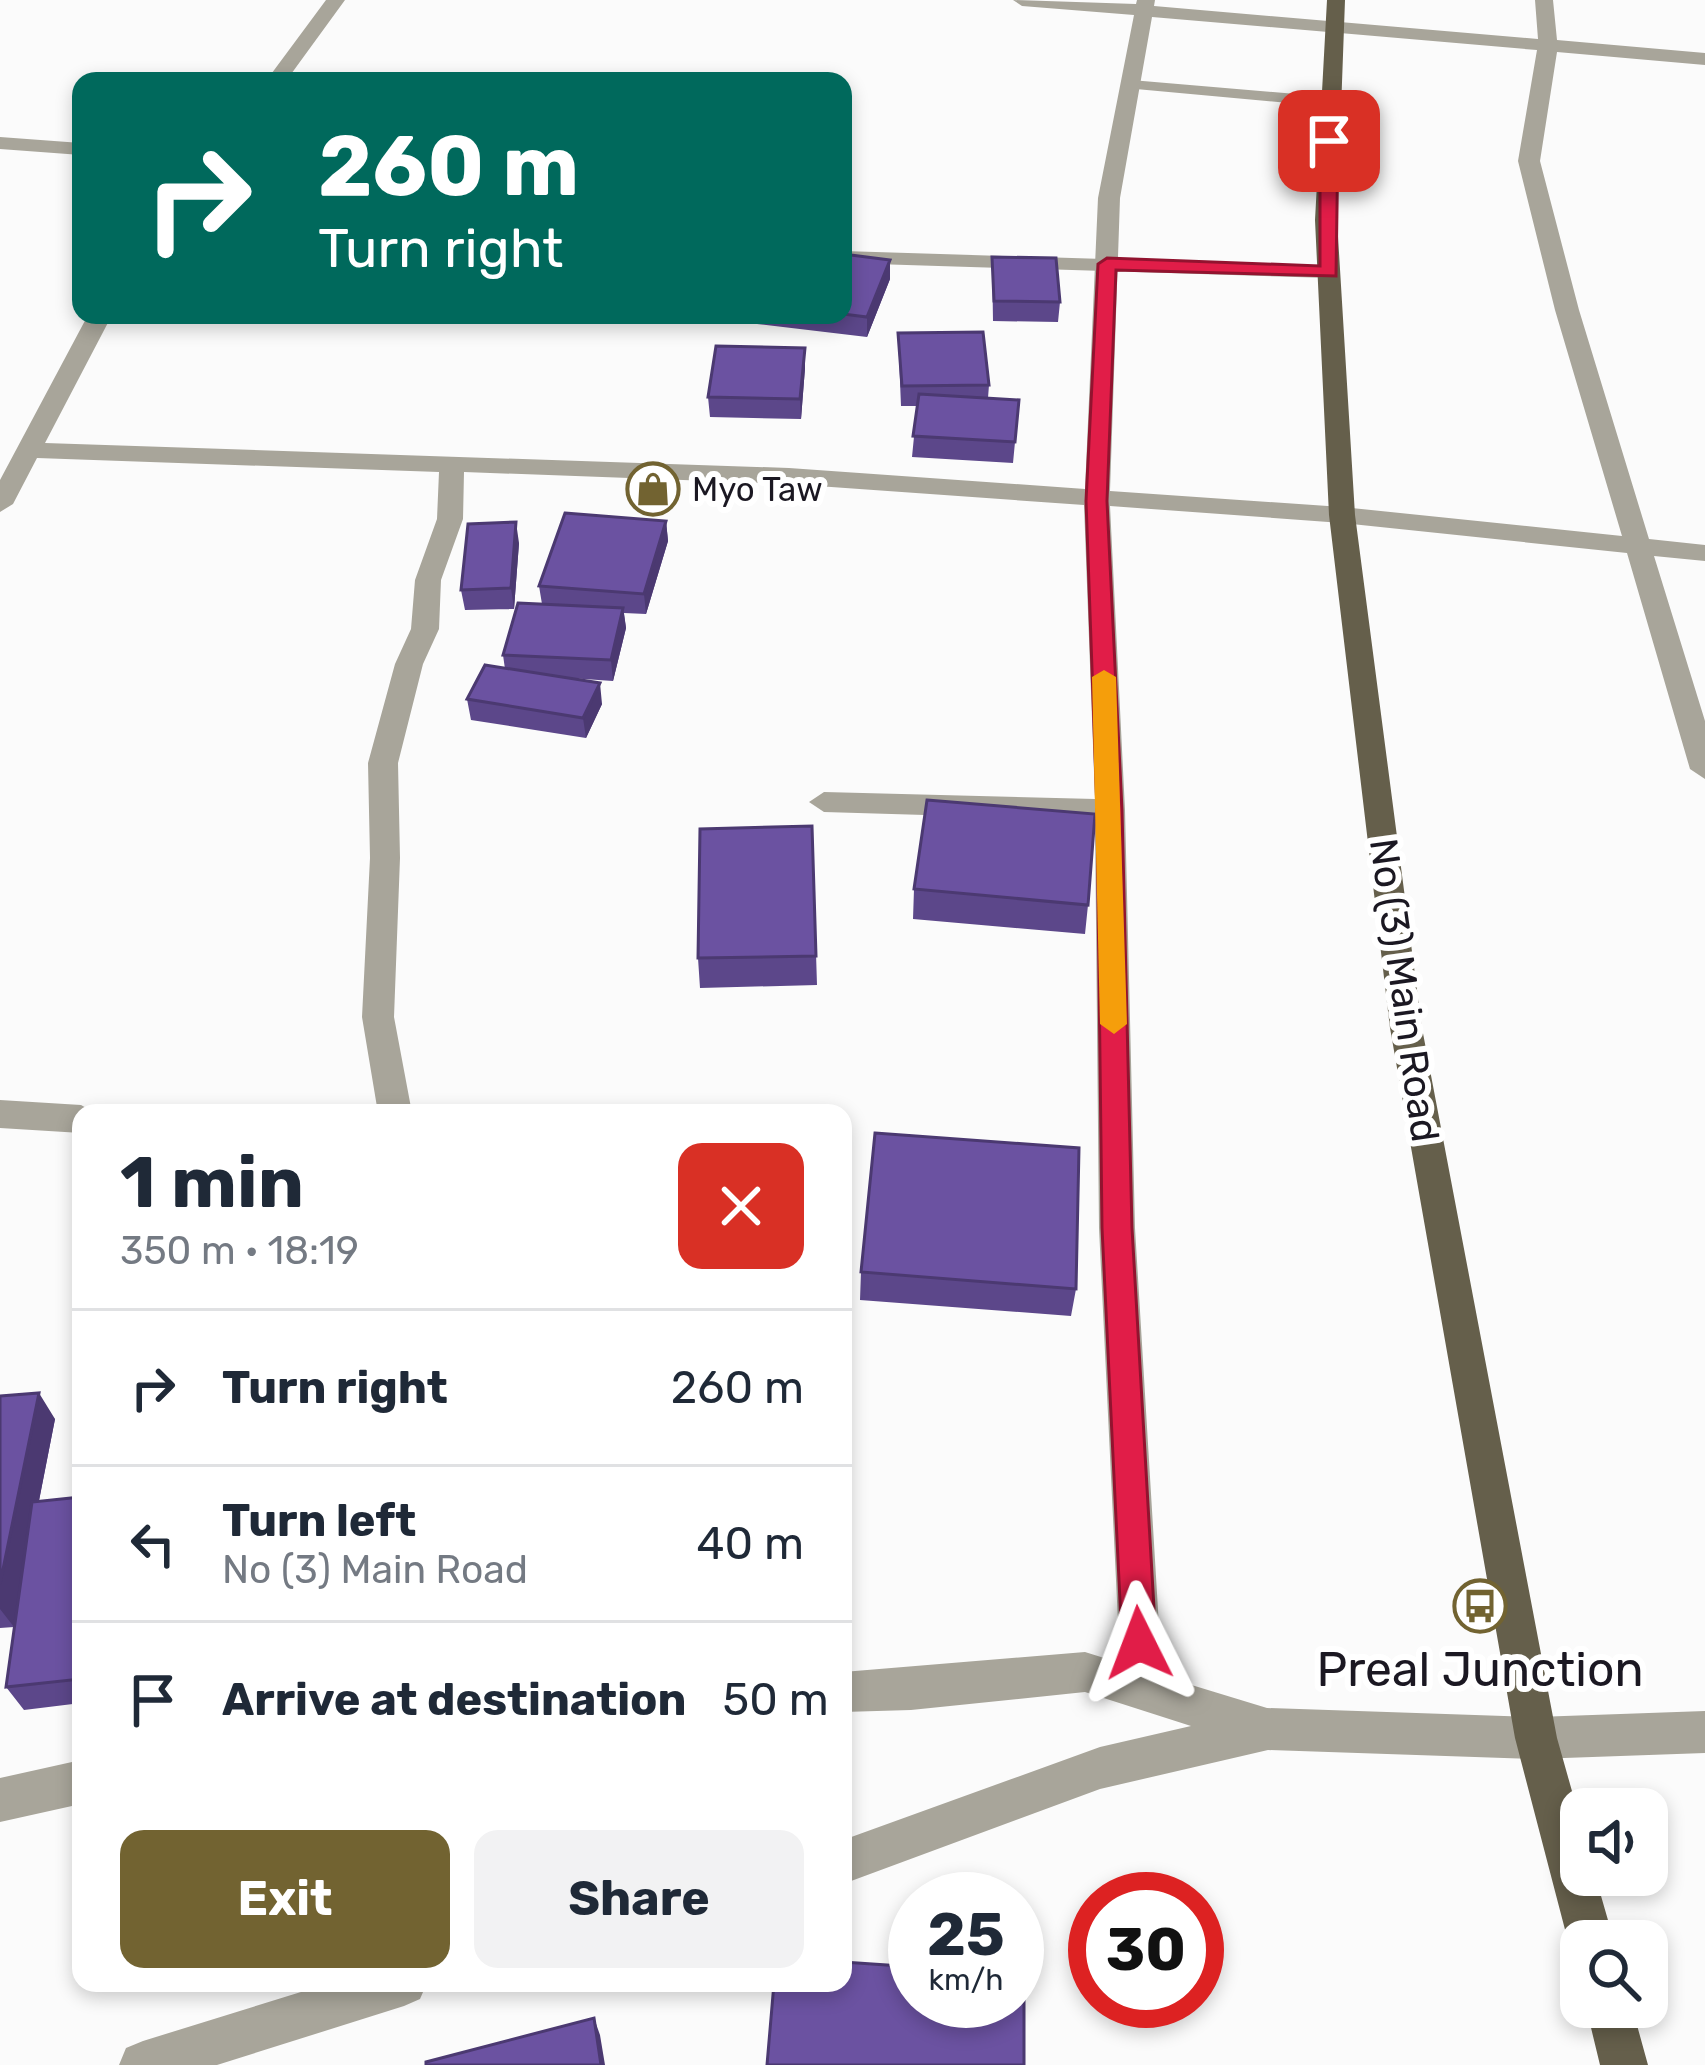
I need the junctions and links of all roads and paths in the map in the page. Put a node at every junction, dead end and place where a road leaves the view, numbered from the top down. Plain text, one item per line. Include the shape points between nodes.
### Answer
1 (336, 0) edge
2 (1022, 0) edge
3 (1544, 0) edge
4 (1145, 6) edge
5 (1335, 13) edge
6 (1548, 45) junction
7 (1705, 59) edge
8 (283, 72) edge
9 (1131, 85) junction
10 (1330, 101) junction
11 (0, 143) edge
12 (72, 148) edge
13 (852, 256) edge
14 (1107, 264) junction
15 (1329, 272) junction
16 (95, 324) edge
17 (29, 450) junction
18 (452, 465) junction
19 (1096, 501) junction
20 (0, 504) edge
21 (1342, 515) junction
22 (1636, 545) junction
23 (1705, 553) edge
24 (1705, 769) edge
25 (824, 802) dead end
26 (1110, 810) junction
27 (393, 1104) edge
28 (0, 1114) edge
29 (72, 1118) edge
30 (1142, 1689) junction
31 (852, 1692) edge
32 (1268, 1729) junction
33 (1705, 1732) edge
34 (1536, 1738) junction
35 (72, 1785) edge
36 (0, 1800) edge
37 (852, 1859) edge
38 (1585, 1920) edge
39 (375, 1992) edge
40 (1614, 2028) edge
41 (143, 2065) edge
42 (1624, 2065) edge

1 - 8 street
2 - 4 street
3 - 6 street
4 - 5 street
4 - 9 street
5 - 6 street
5 - 10 main road, No (3) Main Road
6 - 7 street
6 - 22 street via 1529,161
9 - 10 lane
9 - 14 street via 1109,198
10 - 15 main road, No (3) Main Road
11 - 12 street
13 - 14 lane
14 - 15 lane
14 - 19 street
15 - 21 main road, No (3) Main Road
16 - 17 street
17 - 18 street
17 - 20 street
18 - 19 street via 789,476
18 - 27 street via 450,519 428,580 425,629 383,763 378,1017
19 - 21 street
19 - 26 street
21 - 22 street
21 - 34 main road, No (3) Main Road via 1406,1028
22 - 23 street
22 - 24 street
25 - 26 street
26 - 30 street via 1117,1228
28 - 29 street
30 - 31 street via 1085,1672
30 - 32 street
32 - 34 street
32 - 37 street via 1100,1768
33 - 34 street
34 - 38 main road, No (3) Main Road
35 - 36 street
39 - 41 street
40 - 42 main road

